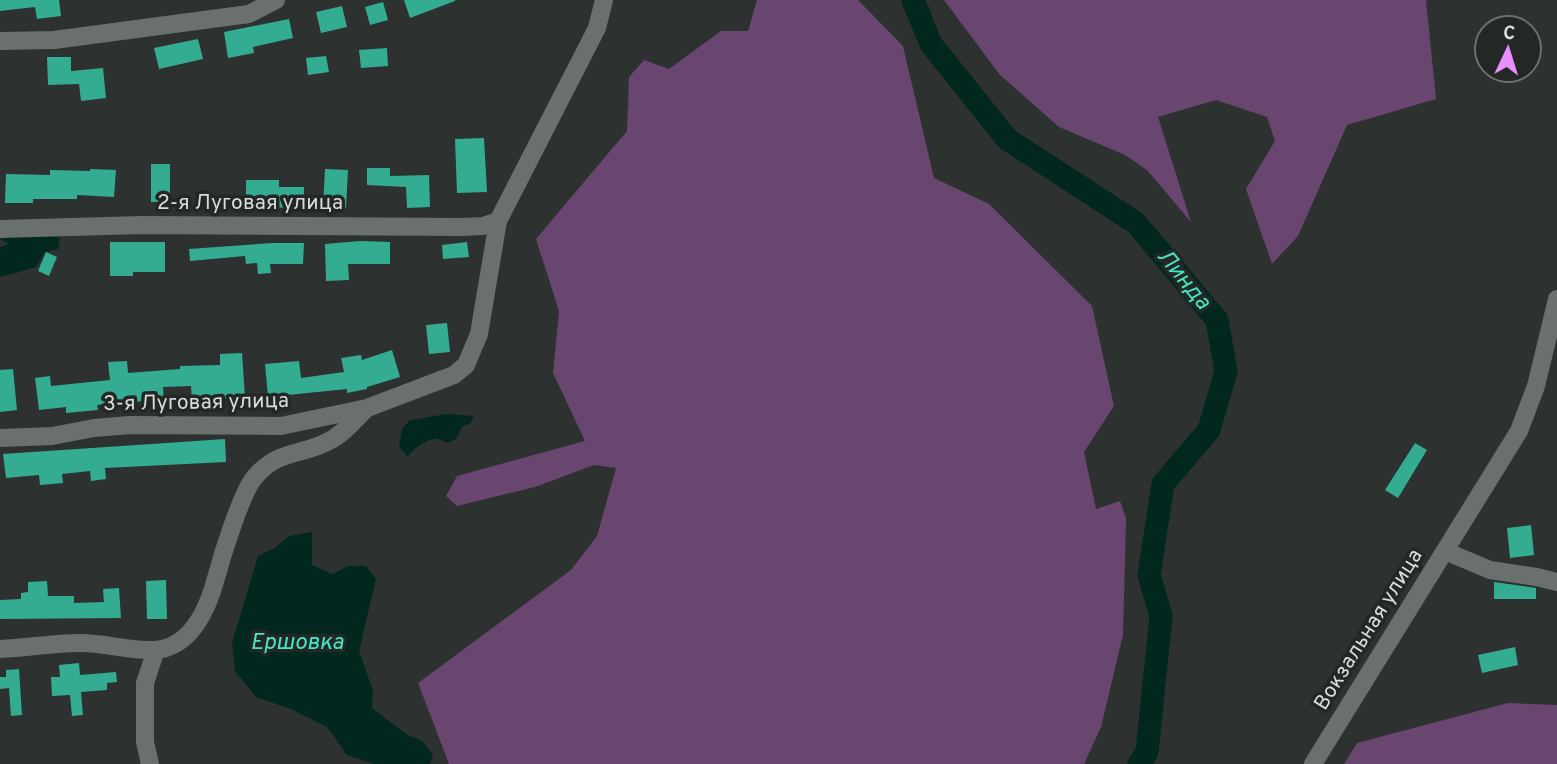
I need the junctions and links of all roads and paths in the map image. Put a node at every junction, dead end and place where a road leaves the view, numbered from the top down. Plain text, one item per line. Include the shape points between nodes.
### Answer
1 (276, 0) edge
2 (604, 0) edge
3 (0, 41) edge
4 (498, 221) junction
5 (0, 229) edge
6 (1557, 299) edge
7 (368, 408) junction
8 (0, 438) edge
9 (1445, 551) junction
10 (1557, 582) edge
11 (0, 649) edge
12 (156, 650) junction
13 (150, 764) edge
14 (1313, 764) edge

1 - 3 street via 249,14 54,40
2 - 4 street via 597,28
4 - 5 street, 2-я Луговая улица via 463,228 142,225
4 - 7 street, 3-я Луговая улица via 479,334 466,365 454,375
6 - 9 street, Вокзальная улица via 1529,408
7 - 8 street, 3-я Луговая улица via 281,426 130,425
7 - 12 street via 328,442 277,458 251,481 211,596 196,625 187,636
9 - 10 street via 1490,570
9 - 14 street, Вокзальная улица
11 - 12 street via 80,643
12 - 13 street via 145,683 145,742

